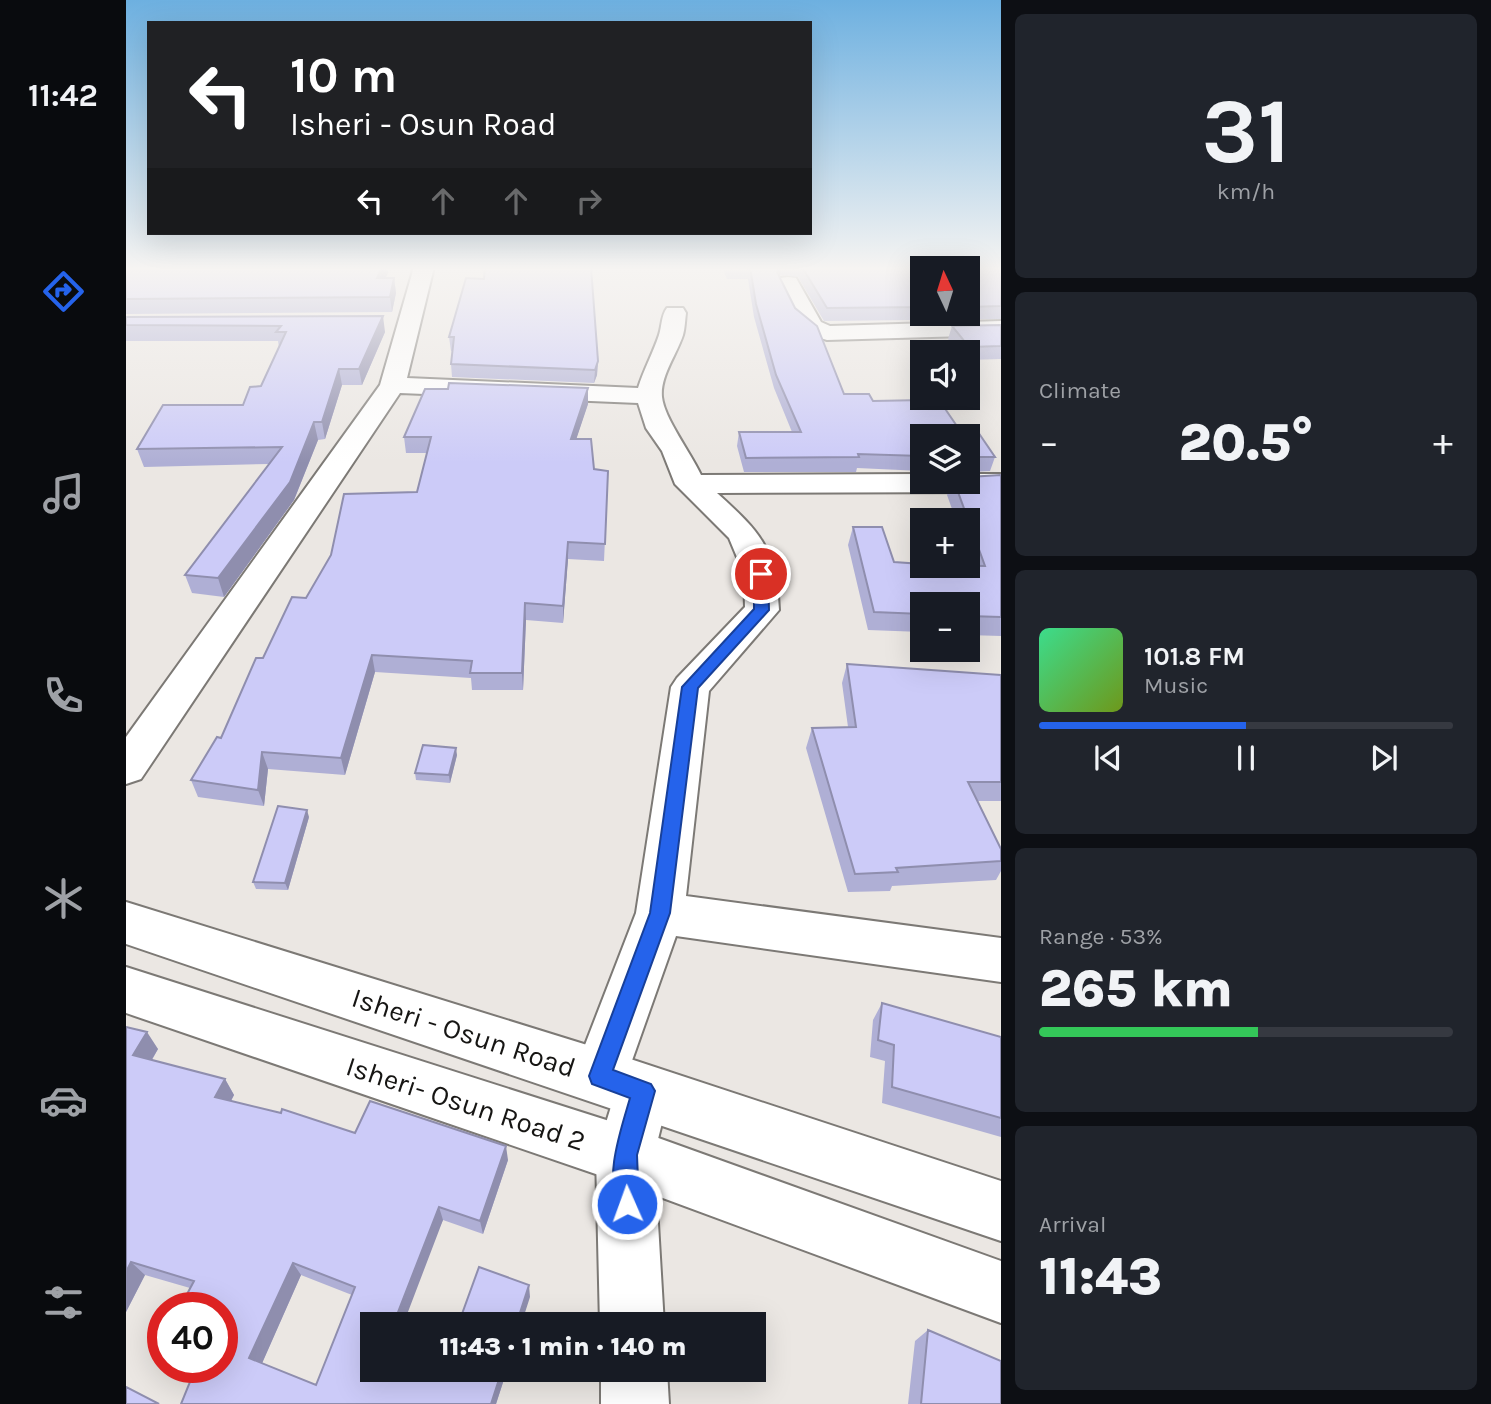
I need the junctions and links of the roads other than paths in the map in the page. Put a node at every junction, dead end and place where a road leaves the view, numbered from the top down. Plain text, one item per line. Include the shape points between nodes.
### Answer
1 (396, 333) edge
2 (671, 333) edge
3 (826, 333) edge
4 (844, 333) edge
5 (393, 385) junction
6 (649, 397) junction
7 (1001, 483) edge
8 (690, 484) junction
9 (126, 768) edge
10 (660, 913) junction
11 (126, 923) edge
12 (1001, 960) edge
13 (126, 990) edge
14 (622, 1084) junction
15 (625, 1155) junction
16 (1001, 1211) edge
17 (1001, 1292) edge
18 (631, 1312) edge
19 (634, 1382) edge
20 (635, 1404) edge

1 - 5 street
2 - 6 street
3 - 4 street
5 - 6 street
5 - 9 street
6 - 8 street
7 - 8 street
8 - 10 street via 743,534 761,574 762,610 690,687
10 - 12 street
10 - 14 street
11 - 14 street, Isheri - Osun Road
13 - 15 street, Isheri- Osun Road 2
14 - 15 street
14 - 16 street, Isheri - Osun Road
15 - 17 street, Isheri- Osun Road 2
15 - 18 street
19 - 20 street

